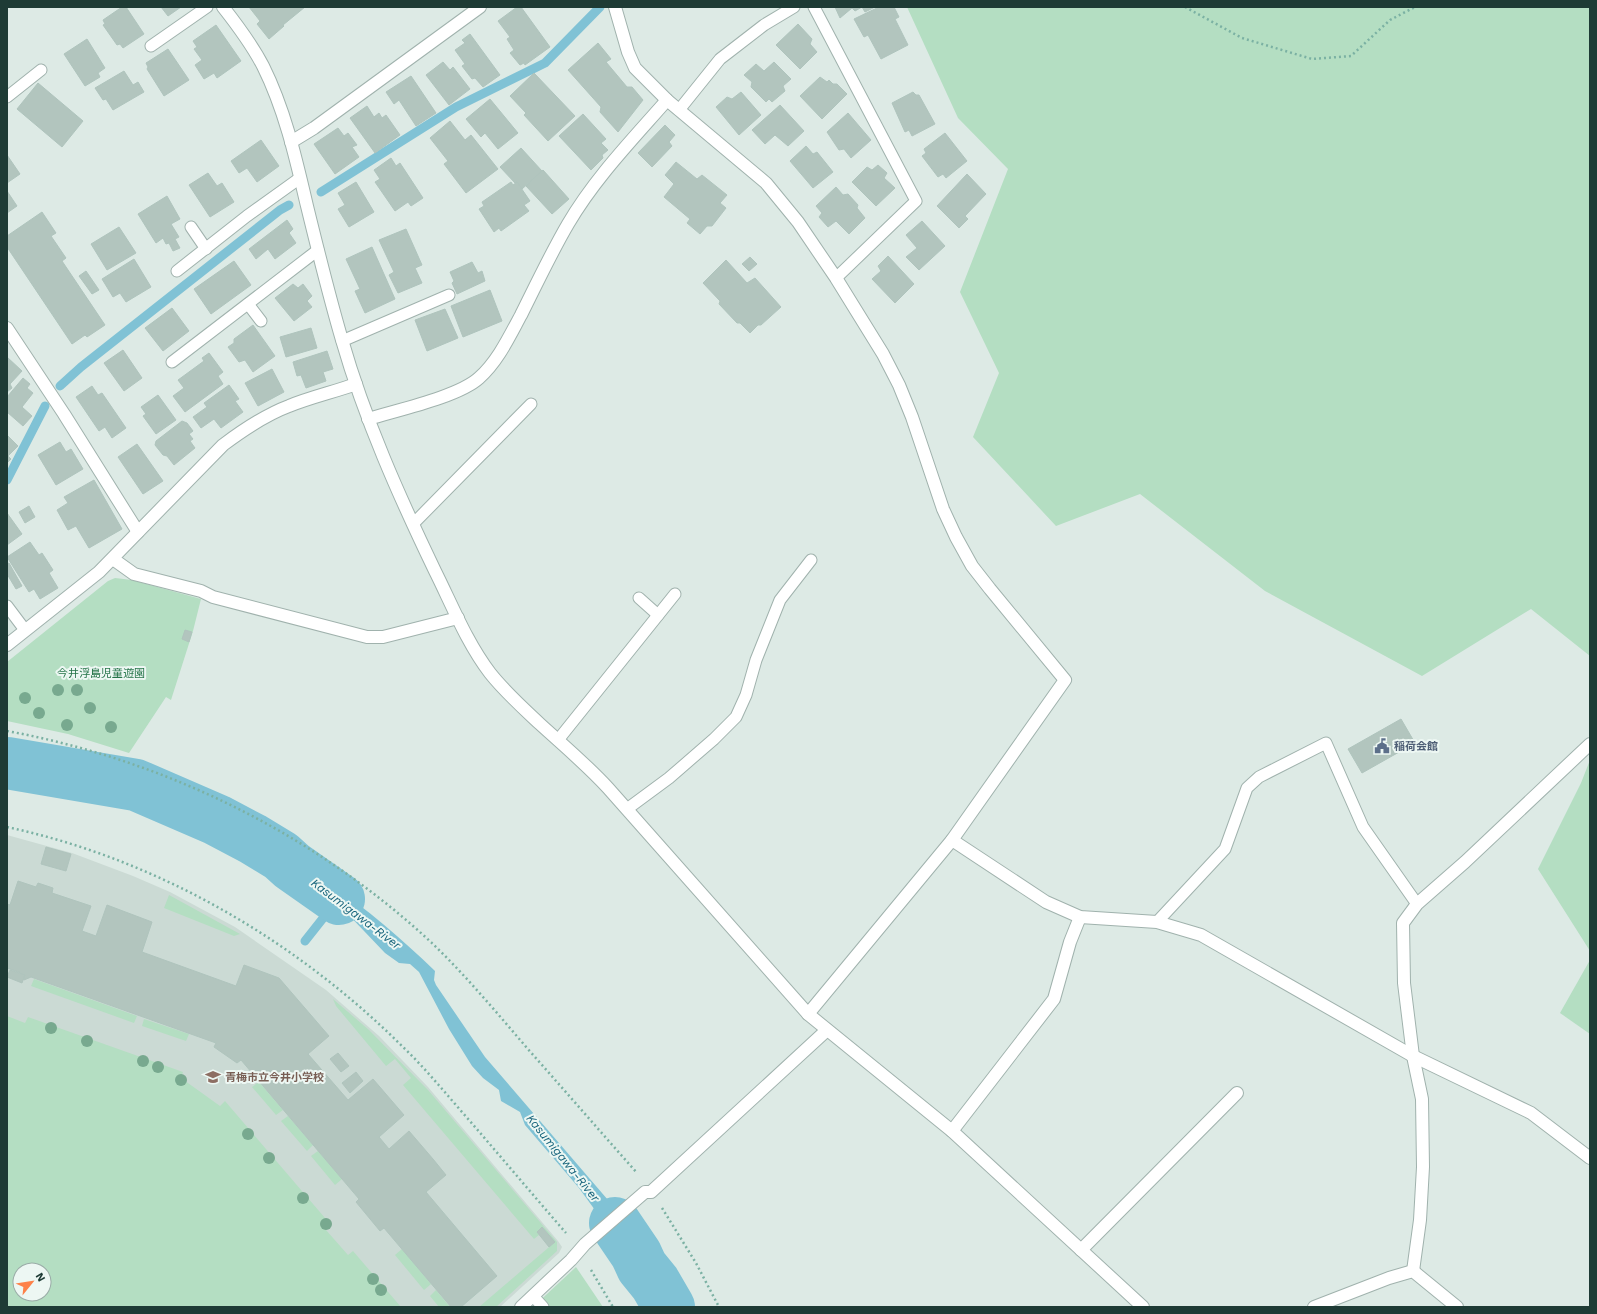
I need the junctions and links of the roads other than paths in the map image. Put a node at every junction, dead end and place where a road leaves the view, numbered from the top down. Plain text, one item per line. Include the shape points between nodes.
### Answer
1 (206, 7) edge
2 (223, 7) edge
3 (480, 7) edge
4 (615, 7) edge
5 (794, 7) edge
6 (814, 7) edge
7 (151, 46) dead end
8 (41, 70) dead end
9 (7, 97) edge
10 (667, 100) junction
11 (679, 110) junction
12 (291, 142) junction
13 (300, 178) junction
14 (191, 227) dead end
15 (206, 249) junction
16 (318, 250) junction
17 (177, 272) dead end
18 (836, 278) junction
19 (449, 295) dead end
20 (248, 304) junction
21 (261, 321) dead end
22 (8, 334) edge
23 (342, 342) junction
24 (172, 362) dead end
25 (356, 384) junction
26 (531, 404) dead end
27 (368, 418) junction
28 (413, 524) junction
29 (138, 532) junction
30 (113, 559) junction
31 (811, 560) dead end
32 (675, 594) dead end
33 (639, 598) dead end
34 (7, 606) edge
35 (658, 615) junction
36 (458, 618) junction
37 (25, 630) junction
38 (7, 645) edge
39 (558, 740) junction
40 (1590, 744) edge
41 (627, 809) junction
42 (952, 840) junction
43 (1417, 904) junction
44 (1080, 917) junction
45 (1157, 922) junction
46 (808, 1014) junction
47 (827, 1030) junction
48 (1413, 1056) junction
49 (1238, 1093) dead end
50 (952, 1131) junction
51 (1590, 1158) edge
52 (1081, 1250) junction
53 (1413, 1271) junction
54 (533, 1296) junction
55 (521, 1307) edge
56 (543, 1307) edge
57 (1143, 1307) edge
58 (1314, 1307) edge
59 (1457, 1307) edge

1 - 7 lane
2 - 12 street via 263,66
3 - 12 street
4 - 10 street via 635,68
5 - 11 lane via 764,25 720,59
6 - 18 lane via 916,201
8 - 9 lane
10 - 11 street
10 - 27 street via 619,154 580,206 556,245 508,340 491,366 478,379 463,388
11 - 18 street via 766,183 798,222
12 - 13 street
13 - 15 lane
13 - 16 street
14 - 15 lane
15 - 17 lane
16 - 20 lane
16 - 23 street
18 - 42 street via 884,354 899,385 943,509 972,566 1065,680
19 - 23 lane
20 - 21 lane
20 - 24 lane
22 - 29 street via 64,414
23 - 25 street
25 - 27 street
25 - 29 street via 289,406 254,423 223,445
26 - 28 lane
27 - 28 street
28 - 36 street
29 - 30 street
30 - 36 street via 134,574 367,637 388,636
30 - 37 street
31 - 41 lane via 780,600 736,717 669,778
32 - 35 lane
33 - 35 lane
34 - 37 lane
35 - 39 lane
36 - 39 street via 482,662 497,682
37 - 38 street
39 - 41 street via 590,769
40 - 43 street
41 - 46 street
42 - 44 street via 1046,902
42 - 46 street
43 - 45 lane via 1363,827 1326,743 1259,776 1247,788 1225,849
43 - 48 street via 1403,923 1404,983
44 - 45 street
44 - 50 street via 1054,999
45 - 48 street via 1201,935
46 - 47 street
47 - 50 street
47 - 54 street via 651,1192 644,1192 585,1244
48 - 51 street via 1531,1113
48 - 53 street via 1422,1099 1423,1167 1420,1220
49 - 52 street
50 - 52 street
52 - 57 street
53 - 58 street
53 - 59 street
54 - 55 street
54 - 56 lane

